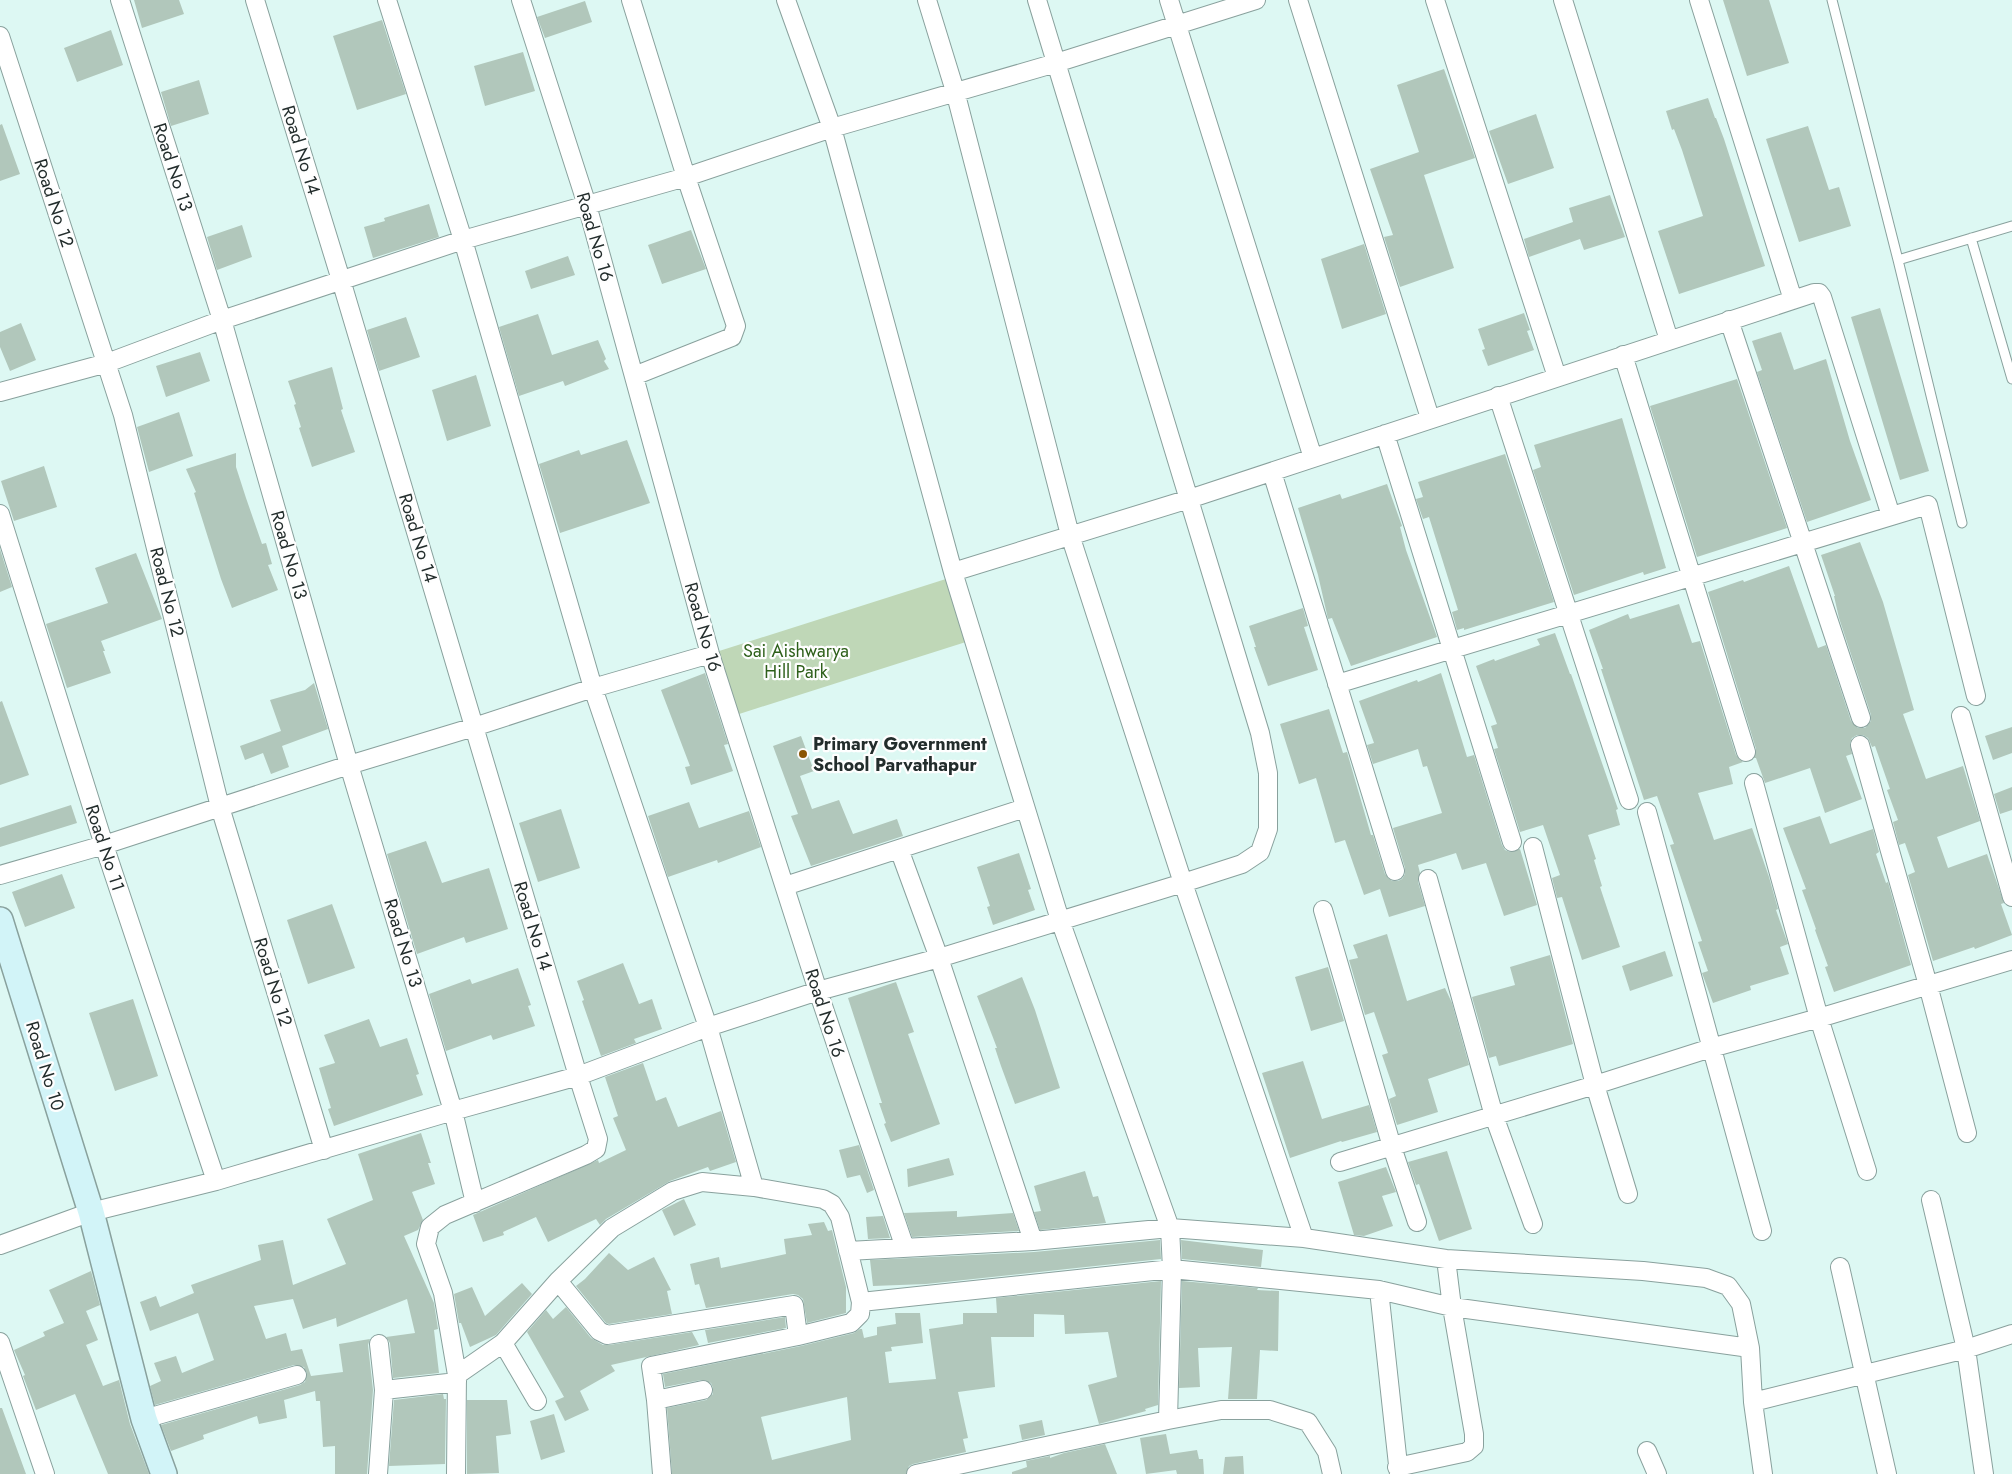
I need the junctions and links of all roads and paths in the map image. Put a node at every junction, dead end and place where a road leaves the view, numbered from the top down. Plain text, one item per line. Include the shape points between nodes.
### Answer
1 (120, 0) edge
2 (254, 0) edge
3 (387, 0) edge
4 (521, 0) edge
5 (632, 0) edge
6 (786, 0) edge
7 (927, 0) edge
8 (1037, 0) edge
9 (1169, 0) edge
10 (1256, 0) edge
11 (1298, 0) edge
12 (1435, 0) edge
13 (1563, 0) edge
14 (1700, 0) edge
15 (1832, 0) edge
16 (1177, 25) junction
17 (0, 36) edge
18 (1056, 63) junction
19 (955, 92) junction
20 (832, 128) junction
21 (686, 177) junction
22 (587, 205) junction
23 (2012, 226) edge
24 (1971, 238) junction
25 (464, 240) junction
26 (1898, 260) junction
27 (341, 280) junction
28 (1792, 300) junction
29 (222, 320) junction
30 (1729, 320) junction
31 (1669, 340) junction
32 (1622, 356) junction
33 (107, 363) junction
34 (634, 376) junction
35 (1557, 377) junction
36 (2012, 379) edge
37 (0, 392) edge
38 (1498, 396) junction
39 (1430, 418) junction
40 (1385, 434) junction
41 (1313, 458) junction
42 (1272, 472) junction
43 (1189, 499) junction
44 (0, 514) edge
45 (1891, 516) junction
46 (1962, 522) dead end
47 (1070, 536) junction
48 (1803, 543) junction
49 (953, 572) junction
50 (1692, 578) junction
51 (1568, 615) junction
52 (1452, 650) junction
53 (710, 654) junction
54 (1337, 684) junction
55 (594, 688) junction
56 (1976, 696) dead end
57 (1960, 716) dead end
58 (1861, 718) dead end
59 (474, 727) junction
60 (1860, 744) dead end
61 (1746, 752) dead end
62 (349, 764) junction
63 (1754, 783) dead end
64 (1629, 800) dead end
65 (220, 807) junction
66 (1025, 808) junction
67 (1647, 812) dead end
68 (1512, 842) dead end
69 (104, 845) junction
70 (1532, 847) dead end
71 (900, 849) junction
72 (1396, 871) dead end
73 (0, 875) edge
74 (1428, 879) dead end
75 (1183, 883) junction
76 (785, 886) junction
77 (2012, 897) edge
78 (1323, 910) dead end
79 (0, 920) edge
80 (1060, 920) junction
81 (939, 958) junction
82 (2012, 960) edge
83 (1928, 985) junction
84 (818, 992) junction
85 (1819, 1018) junction
86 (708, 1027) junction
87 (1711, 1048) junction
88 (578, 1076) junction
89 (1595, 1086) junction
90 (453, 1111) junction
91 (1494, 1116) junction
92 (1967, 1134) dead end
93 (1392, 1147) junction
94 (324, 1150) junction
95 (1340, 1162) dead end
96 (1867, 1171) dead end
97 (216, 1181) junction
98 (754, 1187) junction
99 (1628, 1194) dead end
100 (1931, 1200) dead end
101 (475, 1203) junction
102 (91, 1212) junction
103 (1417, 1222) dead end
104 (1533, 1224) dead end
105 (1170, 1228) junction
106 (1762, 1231) dead end
107 (1304, 1238) junction
108 (1033, 1241) junction
109 (0, 1245) edge
110 (905, 1248) junction
111 (848, 1251) junction
112 (1446, 1259) junction
113 (1840, 1267) dead end
114 (1172, 1268) junction
115 (558, 1281) junction
116 (1379, 1290) junction
117 (860, 1302) junction
118 (1452, 1307) junction
119 (2012, 1334) edge
120 (798, 1336) junction
121 (0, 1342) edge
122 (503, 1343) junction
123 (379, 1344) dead end
124 (1750, 1348) junction
125 (1966, 1349) junction
126 (1865, 1373) junction
127 (297, 1375) dead end
128 (457, 1379) junction
129 (384, 1390) junction
130 (703, 1390) dead end
131 (656, 1400) junction
132 (537, 1401) dead end
133 (1753, 1402) junction
134 (144, 1419) junction
135 (1168, 1420) junction
136 (1647, 1452) dead end
137 (1398, 1470) edge
138 (45, 1474) edge
139 (164, 1474) edge
140 (378, 1474) edge
141 (456, 1474) edge
142 (662, 1474) edge
143 (916, 1474) edge
144 (1332, 1474) edge
145 (1657, 1474) edge
146 (1764, 1474) edge
147 (1887, 1474) edge
148 (1984, 1474) edge

1 - 29 street, Road No 13
2 - 27 street, Road No 14
3 - 25 street
4 - 22 street, Road No 16
5 - 21 street
6 - 20 street
7 - 19 street
8 - 18 street
9 - 16 street
10 - 16 street
11 - 39 street
12 - 35 street
13 - 31 street
14 - 28 street
15 - 26 lane
16 - 18 street
16 - 41 street
17 - 33 street, Road No 12
18 - 19 street
18 - 43 street
19 - 20 street
19 - 47 street
20 - 21 street
20 - 49 street
21 - 22 street
21 - 34 street via 736,326 732,337
22 - 25 street
22 - 34 street, Road No 16
23 - 24 lane
24 - 26 lane
24 - 36 lane
25 - 27 street
25 - 55 street
26 - 46 lane
27 - 29 street
27 - 59 street, Road No 14
28 - 30 street
28 - 45 street via 1814,293 1822,297
29 - 33 street
29 - 62 street, Road No 13
30 - 31 street
30 - 48 street
31 - 32 street
32 - 35 street
32 - 50 street
33 - 37 street
33 - 65 street, Road No 12 via 123,415
34 - 53 street, Road No 16
35 - 38 street
38 - 39 street
38 - 51 street
39 - 40 street
40 - 41 street
40 - 52 street
41 - 42 street
42 - 43 street
42 - 54 street
43 - 47 street
43 - 75 street via 1260,733 1268,772 1268,829 1260,852 1242,864
44 - 69 street, Road No 11
45 - 48 street
45 - 56 street via 1928,505
47 - 49 street
47 - 75 street
48 - 50 street
48 - 58 street
49 - 66 street
50 - 51 street
50 - 61 street
51 - 52 street
51 - 64 street
52 - 54 street
52 - 68 street
53 - 55 street
53 - 76 street, Road No 16
54 - 72 street
55 - 59 street
55 - 86 street
57 - 77 street
59 - 62 street
59 - 88 street, Road No 14
60 - 83 street
62 - 65 street
62 - 90 street, Road No 13
63 - 85 street
65 - 69 street
65 - 94 street, Road No 12
66 - 71 street
66 - 80 street
67 - 87 street
69 - 73 street
69 - 97 street, Road No 11
70 - 89 street
71 - 76 street
71 - 81 street
74 - 91 street
75 - 80 street
75 - 107 street
76 - 84 street, Road No 16
78 - 93 street
79 - 102 street, Road No 10
80 - 81 street
80 - 105 street
81 - 84 street
81 - 108 street
82 - 83 street
83 - 85 street
83 - 92 street
84 - 86 street
84 - 110 street, Road No 16
85 - 87 street
85 - 96 street
86 - 88 street
86 - 98 street
87 - 89 street
87 - 106 street
88 - 90 street
88 - 101 street, Road No 14 via 598,1139 596,1149
89 - 91 street
89 - 99 street
90 - 94 street
90 - 101 street, Road No 13
91 - 93 street
91 - 104 street
93 - 95 street
93 - 103 street
94 - 97 street
97 - 102 street
98 - 111 street via 832,1204 840,1217
98 - 115 street via 702,1182 673,1191 612,1228
100 - 125 street
101 - 128 street via 445,1214 430,1227 426,1244 443,1293
102 - 109 street
102 - 134 street, Road No 10
105 - 107 street
105 - 108 street
105 - 114 street
107 - 112 street
108 - 110 street
110 - 111 street
111 - 117 street
112 - 118 street
112 - 124 street via 1706,1278 1728,1286 1741,1304
113 - 126 street
114 - 116 street
114 - 117 street
114 - 135 street
115 - 120 street via 599,1331 607,1335 794,1305
115 - 122 street
116 - 118 street
116 - 137 street
117 - 120 street via 860,1314 851,1323
118 - 124 street
118 - 137 street via 1474,1446 1467,1452
119 - 125 street
120 - 131 street via 651,1366
121 - 138 street
122 - 128 street
122 - 132 street
123 - 129 street
124 - 133 street
125 - 126 street
125 - 148 street
126 - 133 street
126 - 147 street
127 - 134 street
128 - 129 street
128 - 141 street
129 - 140 street
130 - 131 street
131 - 142 street
133 - 146 street
134 - 139 street, Road No 10
135 - 143 street
135 - 144 street via 1221,1410 1270,1410 1308,1422 1327,1452
136 - 145 street

